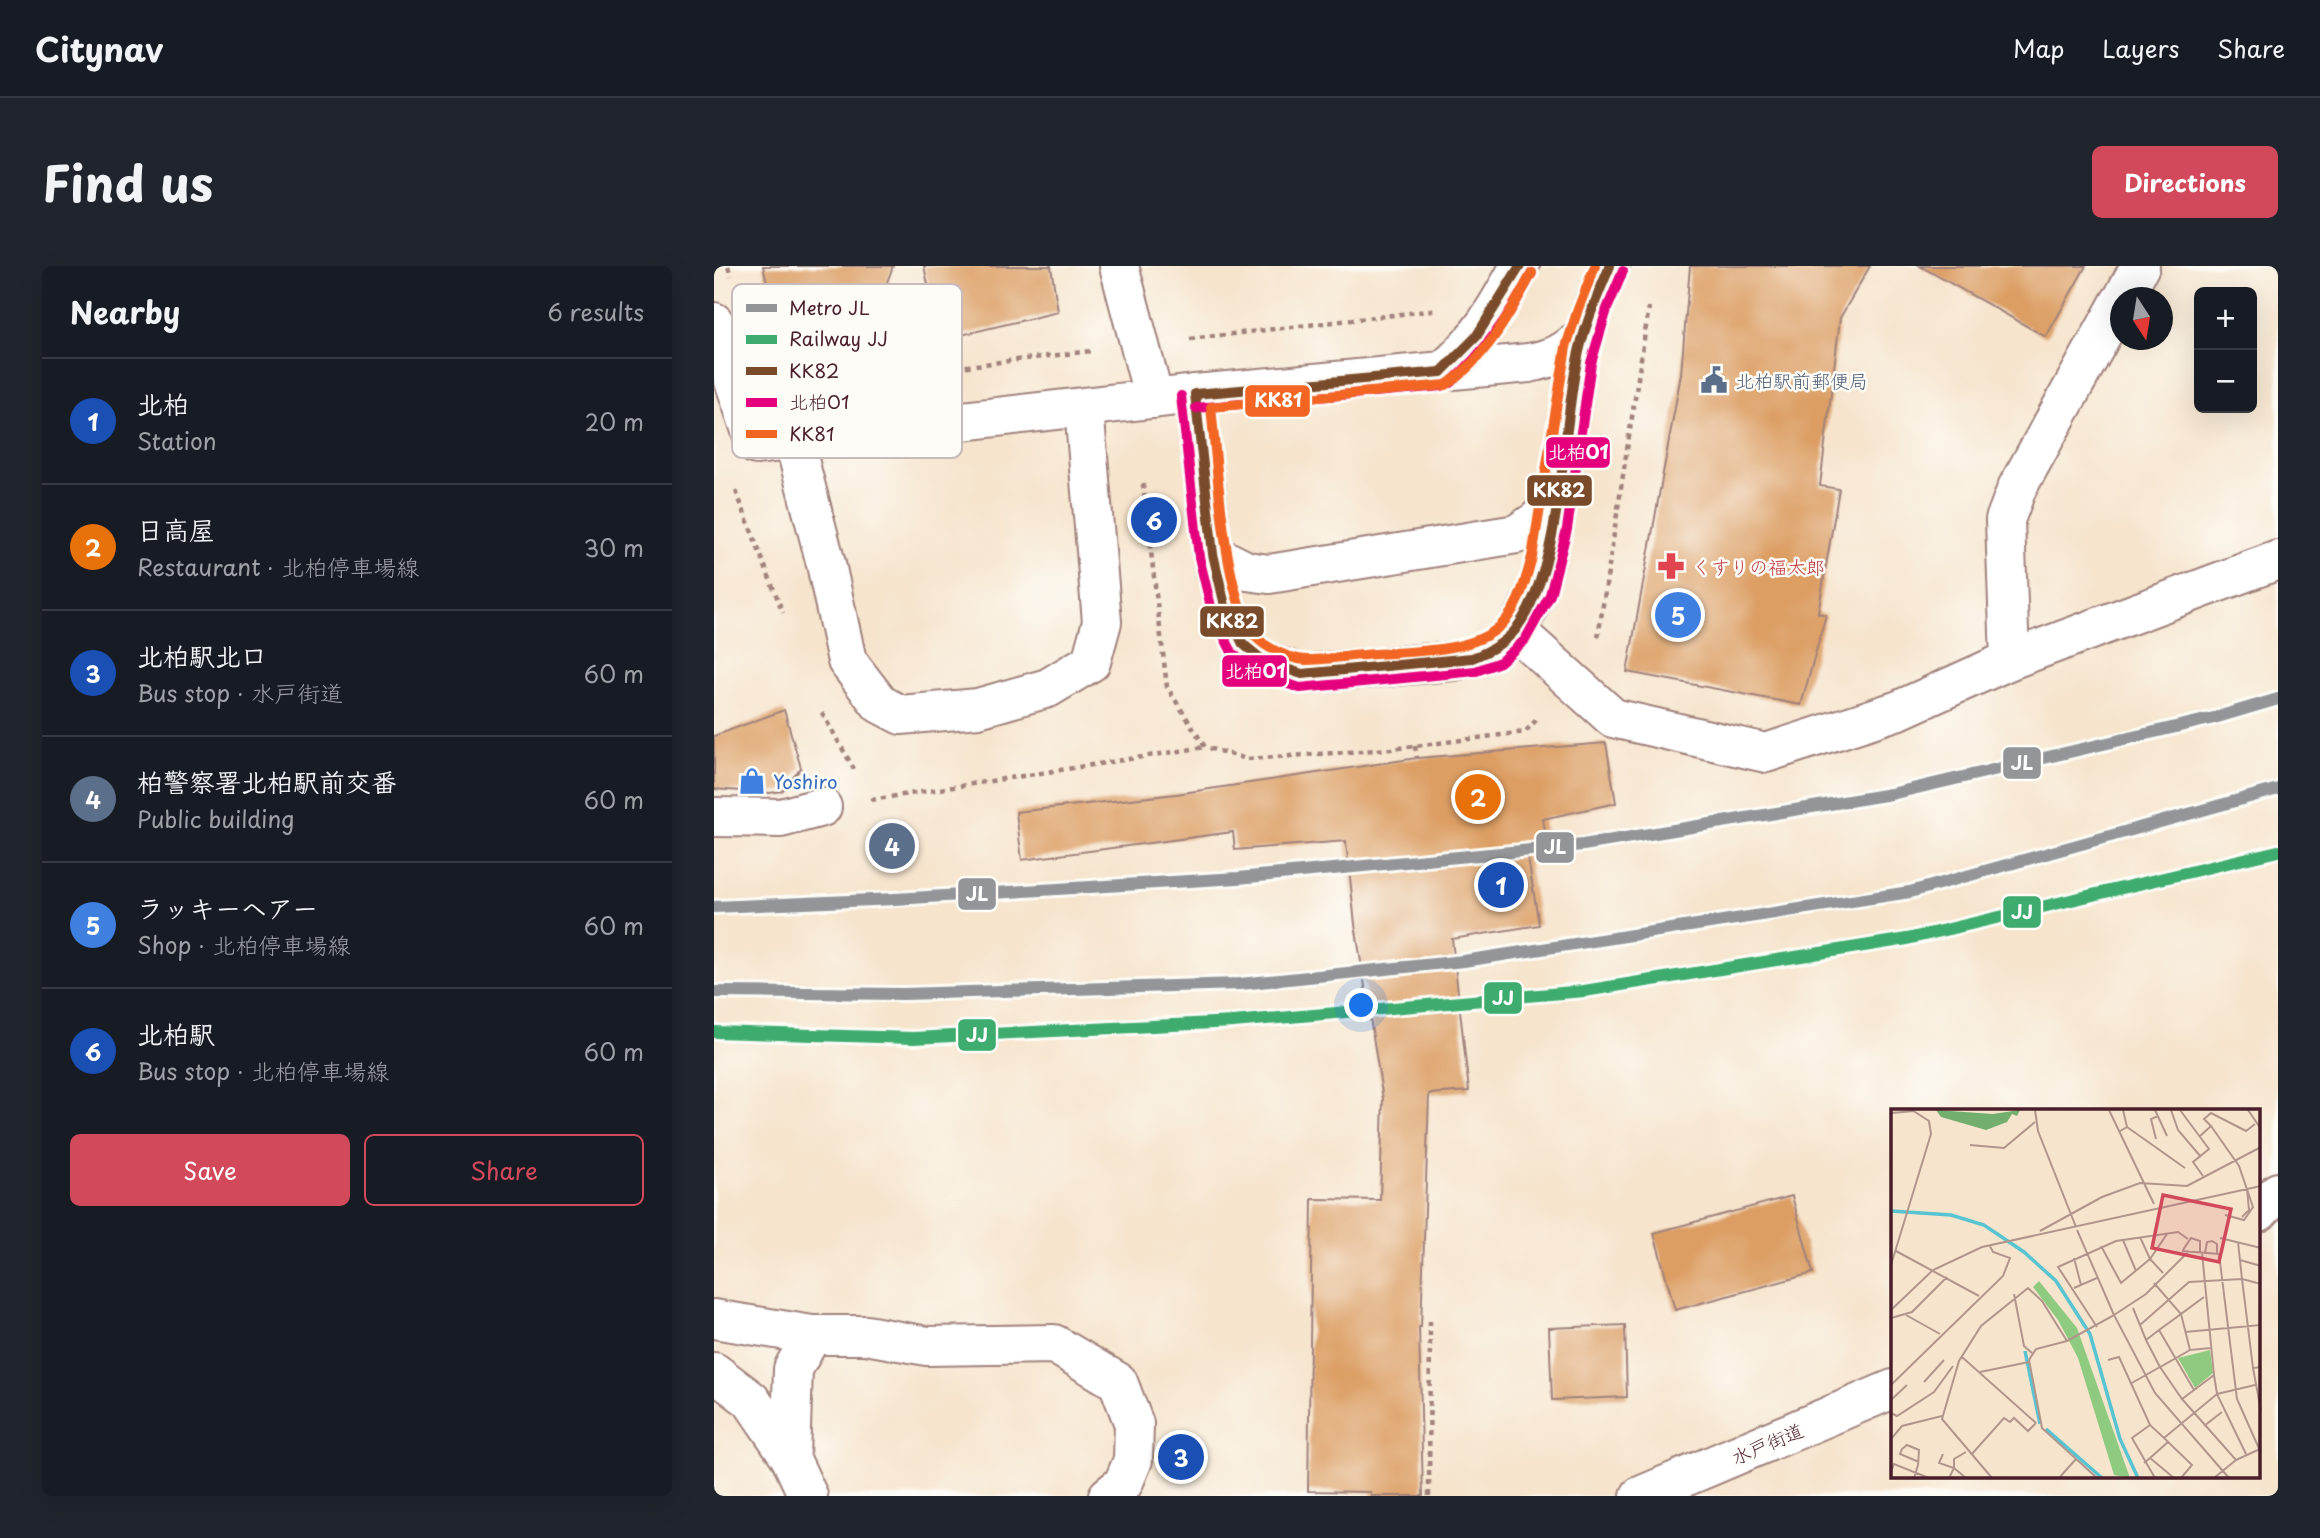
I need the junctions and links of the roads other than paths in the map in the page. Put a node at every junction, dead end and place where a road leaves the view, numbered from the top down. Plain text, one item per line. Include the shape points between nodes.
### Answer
1 (1119, 266) edge
2 (1520, 266) edge
3 (1610, 266) edge
4 (2140, 266) edge
5 (2129, 287) edge
6 (2110, 321) edge
7 (714, 322) edge
8 (1581, 348) junction
9 (1441, 372) junction
10 (732, 375) edge
11 (1195, 394) junction
12 (1154, 399) junction
13 (1084, 408) junction
14 (962, 422) edge
15 (798, 458) edge
16 (1557, 494) junction
17 (1213, 554) junction
18 (2278, 560) edge
19 (1515, 630) junction
20 (2010, 660) junction
21 (822, 807) road end
22 (714, 817) edge
23 (2278, 1192) edge
24 (2260, 1211) edge
25 (2278, 1213) edge
26 (2278, 1220) edge
27 (2260, 1224) edge
28 (2260, 1225) edge
29 (714, 1319) edge
30 (811, 1335) junction
31 (714, 1372) edge
32 (1891, 1390) edge
33 (790, 1457) junction
34 (808, 1496) edge
35 (1108, 1496) edge
36 (1640, 1496) edge

1 - 12 main road
2 - 9 main road via 1482,331 1460,358
3 - 8 main road
4 - 5 main road
6 - 20 main road via 2017,488 2005,520
7 - 10 main road
8 - 9 main road via 1529,363
8 - 16 main road
9 - 11 main road
11 - 12 main road
11 - 17 main road
12 - 13 main road
13 - 14 main road
13 - 15 main road via 1102,622 1091,662 1048,688 978,708 901,715 880,704 847,661
16 - 17 main road via 1539,519 1517,534 1479,541 1269,574 1247,571
16 - 19 main road via 1537,590
17 - 19 main road via 1226,610 1243,644 1265,662 1302,674 1472,658 1492,650
18 - 20 main road
19 - 20 main road via 1613,718 1766,753 1899,710
21 - 22 main road via 781,818
23 - 24 main road
25 - 27 main road
26 - 28 main road
29 - 30 main road
30 - 33 main road via 793,1369
30 - 35 main road via 866,1335 927,1346 1054,1344 1118,1382 1134,1424 1133,1460 1123,1484
31 - 33 main road via 751,1400
32 - 36 main road, 水戸街道
33 - 34 main road

